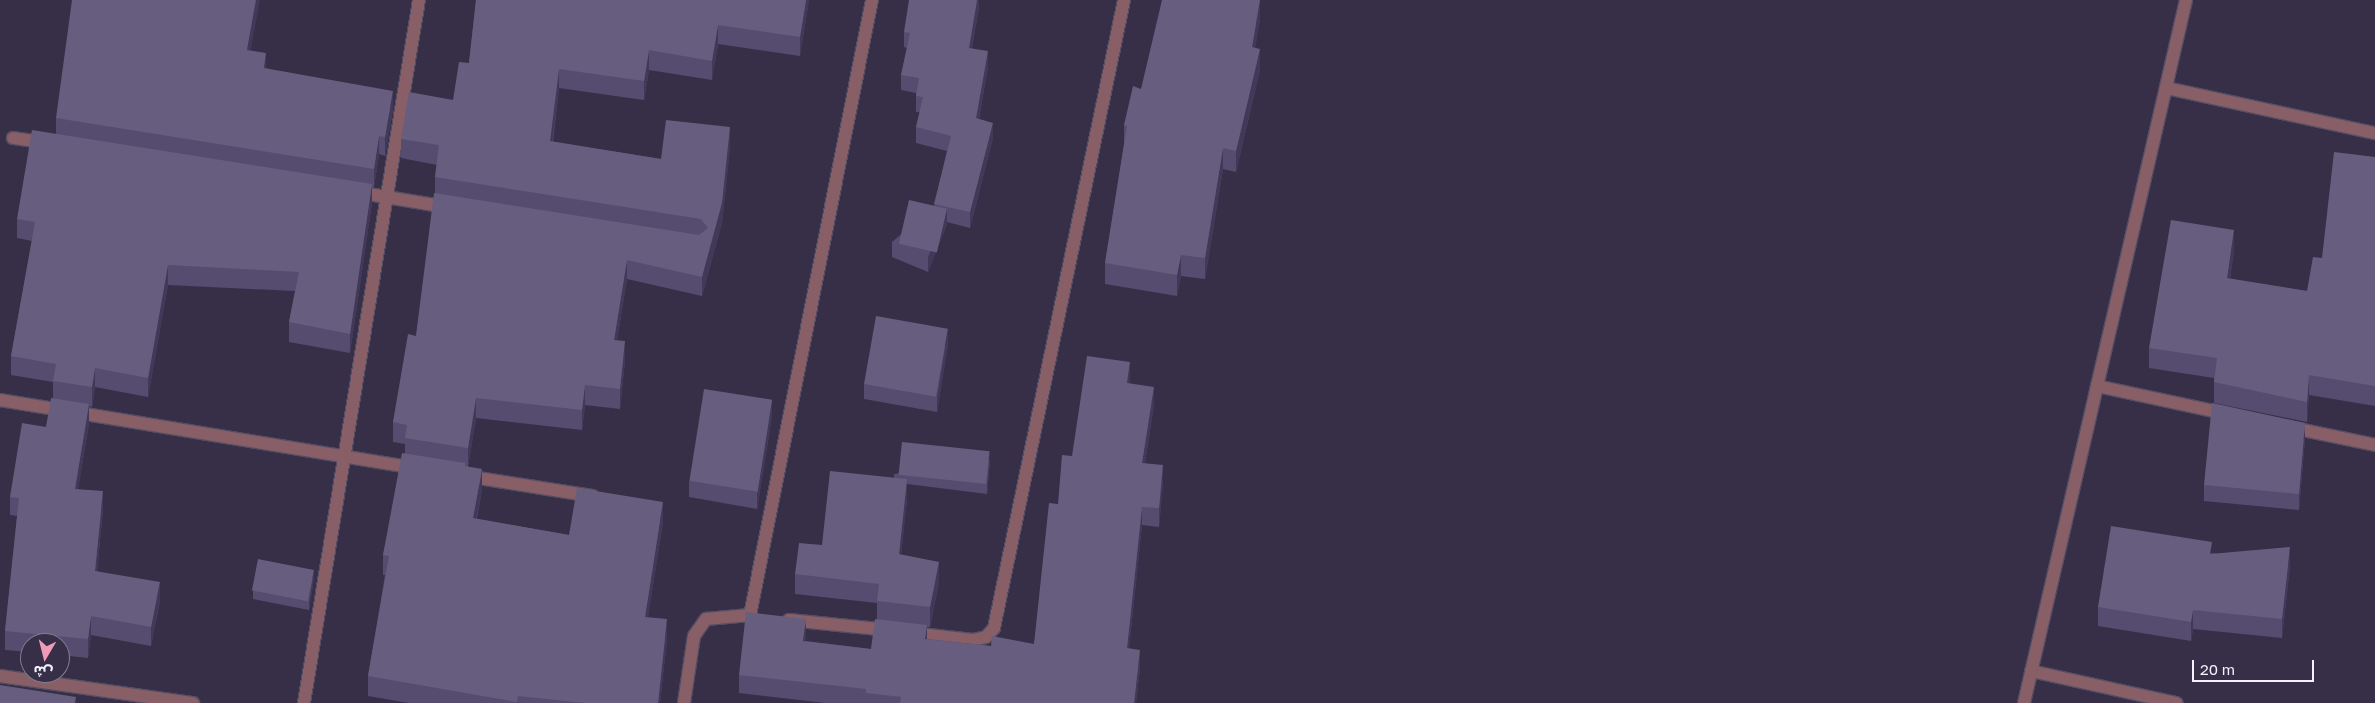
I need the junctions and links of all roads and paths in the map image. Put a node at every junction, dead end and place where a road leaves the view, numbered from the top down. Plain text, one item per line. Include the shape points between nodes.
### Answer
1 (419, 0) edge
2 (872, 0) edge
3 (1124, 0) edge
4 (2186, 0) edge
5 (2166, 88) junction
6 (2375, 133) edge
7 (12, 138) dead end
8 (62, 145) edge
9 (338, 189) edge
10 (387, 197) junction
11 (466, 210) edge
12 (2097, 386) junction
13 (0, 400) edge
14 (2241, 417) edge
15 (2279, 425) edge
16 (2375, 445) edge
17 (345, 456) junction
18 (432, 470) edge
19 (452, 473) edge
20 (608, 498) edge
21 (779, 618) edge
22 (2031, 671) junction
23 (0, 676) edge
24 (193, 703) edge
25 (304, 703) edge
26 (684, 703) edge
27 (2024, 703) edge
28 (2177, 703) edge

1 - 10 street
2 - 26 street via 754,616 706,619 694,636
3 - 21 street via 994,628 986,638 973,640
4 - 5 street
5 - 6 street
5 - 12 street
7 - 8 street
9 - 10 street
10 - 11 street
10 - 17 street
12 - 14 street
12 - 22 street
13 - 17 street
15 - 16 street
17 - 18 street
17 - 25 street
19 - 20 street
22 - 27 street
22 - 28 street
23 - 24 street

